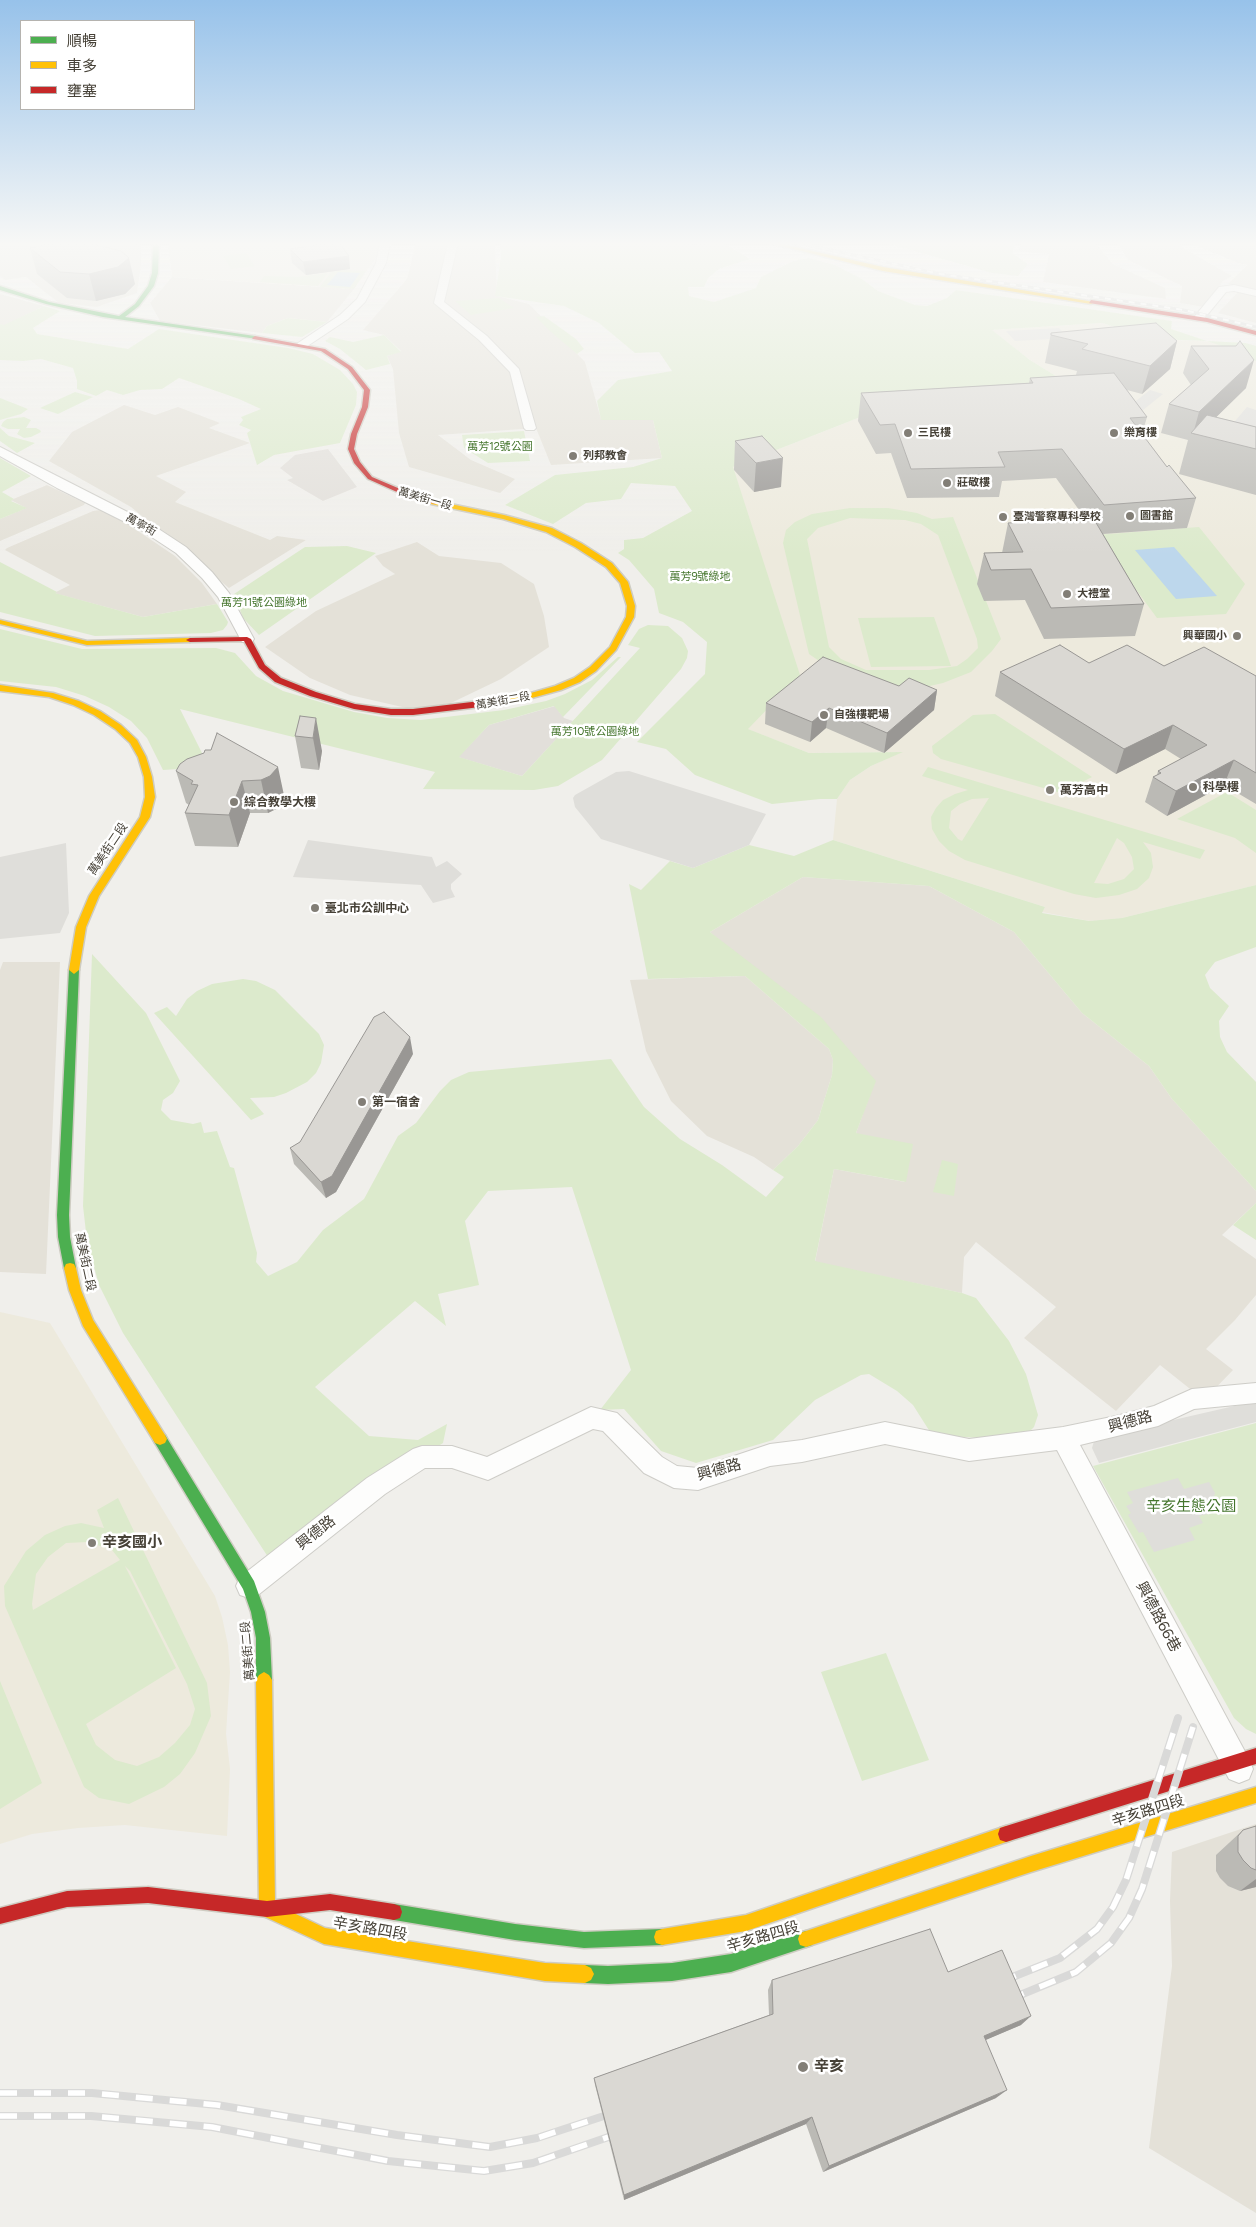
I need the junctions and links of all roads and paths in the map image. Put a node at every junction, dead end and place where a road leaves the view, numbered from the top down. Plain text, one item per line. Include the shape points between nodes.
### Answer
1 (310, 347) edge
2 (491, 347) edge
3 (530, 428) dead end
4 (0, 451) edge
5 (631, 606) joint
6 (0, 622) edge
7 (247, 639) junction
8 (0, 688) edge
9 (1256, 1393) edge
10 (1063, 1438) junction
11 (249, 1586) junction
12 (1246, 1759) edge
13 (1254, 1795) edge
14 (267, 1909) junction
15 (0, 1916) edge

1 - 5 street, 萬美街一段 via 323,350 350,368 367,390 351,449 357,463 370,478 417,499 511,519 555,533 609,565 624,582
2 - 3 street via 515,371
4 - 7 street, 萬寧街 via 146,527 181,550 207,574 224,596
5 - 7 street, 萬美街二段 via 630,617 613,648 577,680 518,699 436,711 391,712 313,694 268,673
6 - 7 street via 87,643
8 - 11 street, 萬美街二段 via 50,695 97,713 134,742 148,777 150,797 145,817 94,896 81,927 75,956 64,1237 75,1290 88,1322
9 - 10 street, 興德路 via 1192,1399 1158,1415
10 - 11 street, 興德路 via 969,1450 885,1433 770,1455 698,1479 674,1477 653,1465 609,1421 591,1418 488,1470 452,1457 422,1457 376,1486
10 - 12 street, 興德路66巷
11 - 14 street, 萬美街二段 via 258,1612 264,1657
12 - 13 street, 興德路66巷
12 - 14 street, 辛亥路四段 via 1016,1831 746,1923 687,1934 584,1940 330,1902
13 - 14 street, 辛亥路四段 via 1031,1864 756,1956 672,1972 608,1975 536,1970 324,1936
14 - 15 street, 辛亥路四段 via 138,1895 67,1899

